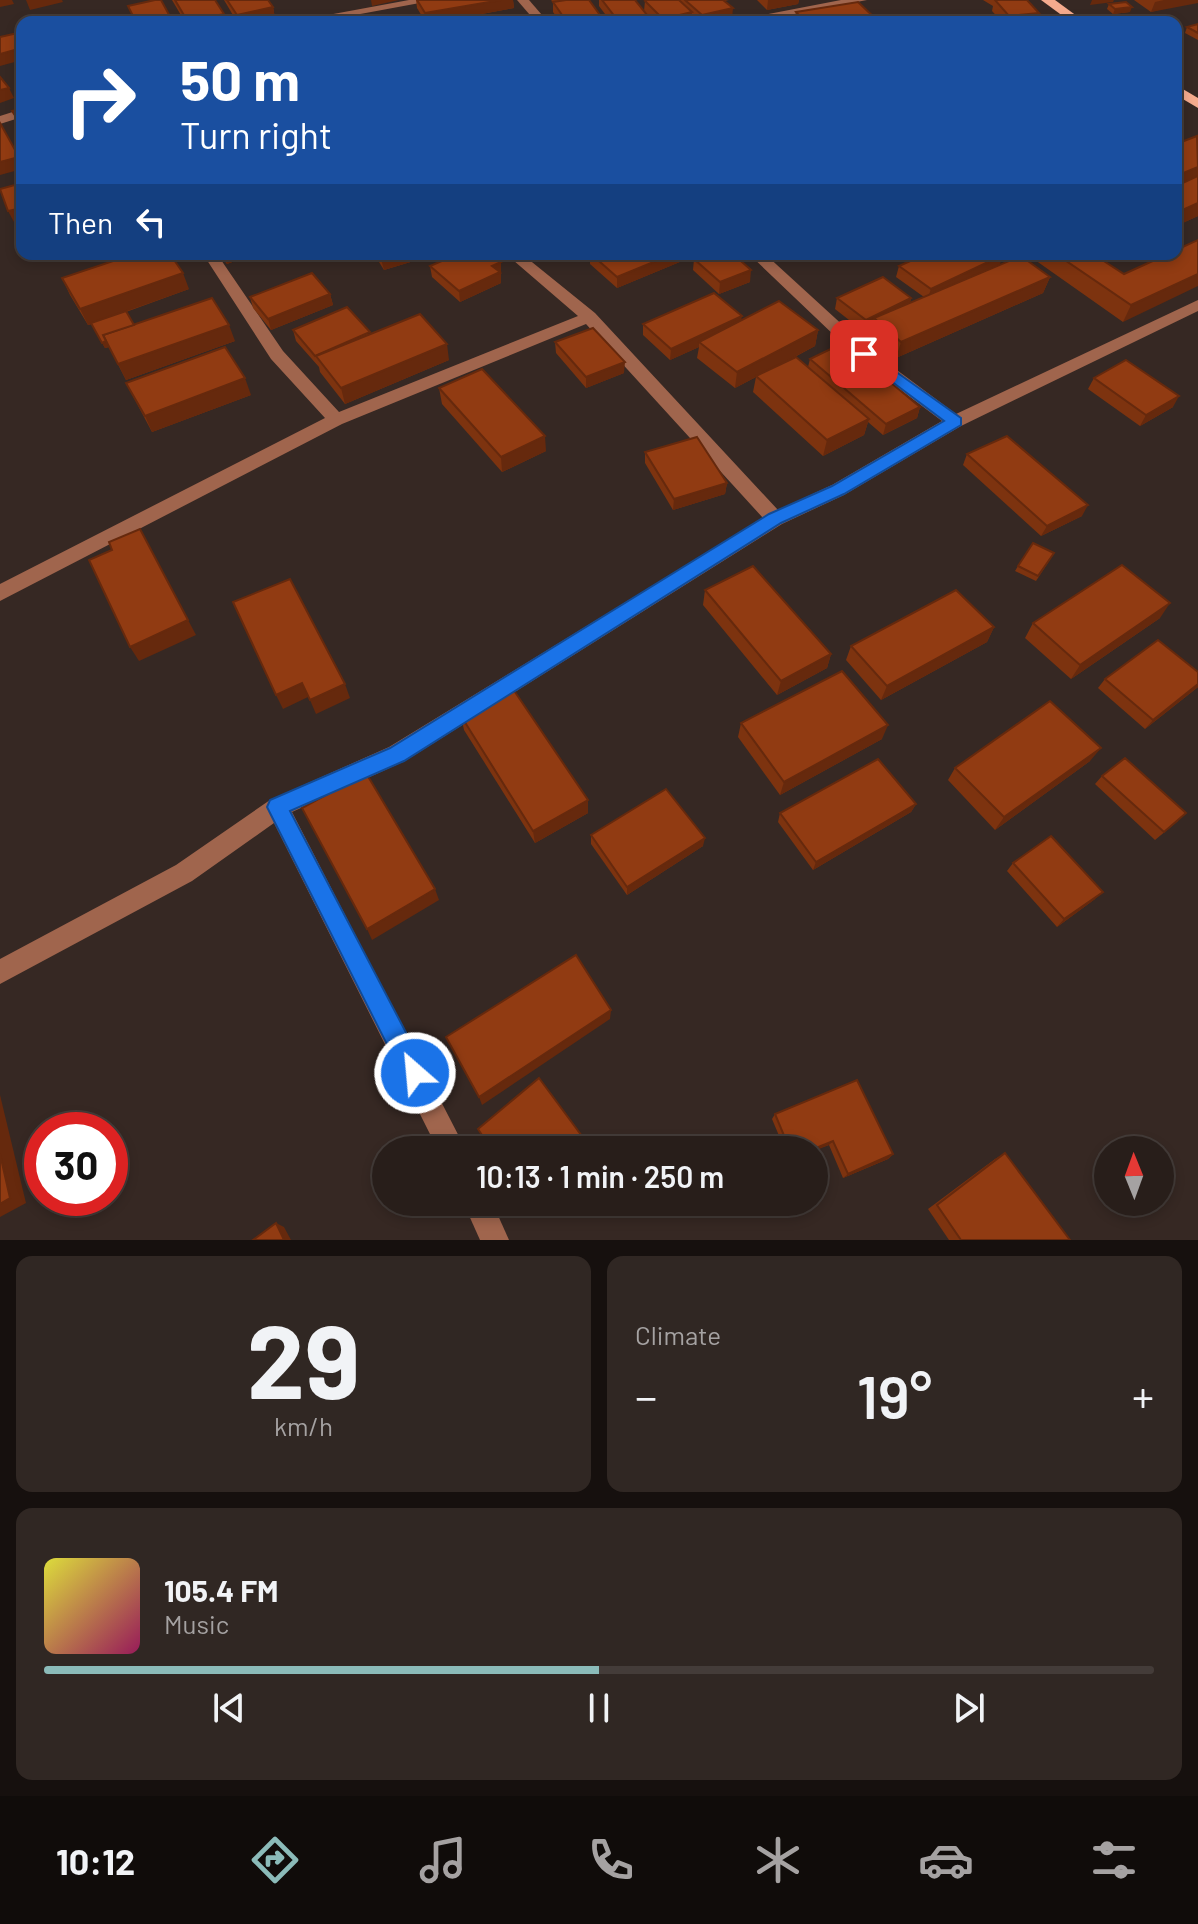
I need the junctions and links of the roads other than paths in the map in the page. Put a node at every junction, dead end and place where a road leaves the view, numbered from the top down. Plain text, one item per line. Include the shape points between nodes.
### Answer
1 (430, 0) edge
2 (523, 0) edge
3 (861, 0) edge
4 (1047, 0) edge
5 (333, 16) edge
6 (537, 16) edge
7 (768, 16) edge
8 (1070, 16) edge
9 (214, 260) edge
10 (520, 260) edge
11 (762, 260) edge
12 (1198, 305) edge
13 (589, 317) junction
14 (336, 420) junction
15 (955, 422) junction
16 (775, 519) junction
17 (0, 593) edge
18 (278, 807) junction
19 (0, 972) edge
20 (445, 1136) edge
21 (484, 1216) edge
22 (495, 1240) edge

1 - 5 street
2 - 6 street
3 - 7 street
4 - 8 main road
9 - 14 street via 277,355
10 - 13 street
11 - 15 street via 864,354
12 - 15 street
13 - 14 street
13 - 16 street
14 - 17 street
15 - 16 street via 838,490
16 - 18 street via 397,754
18 - 19 street via 184,873
18 - 20 street
21 - 22 street

